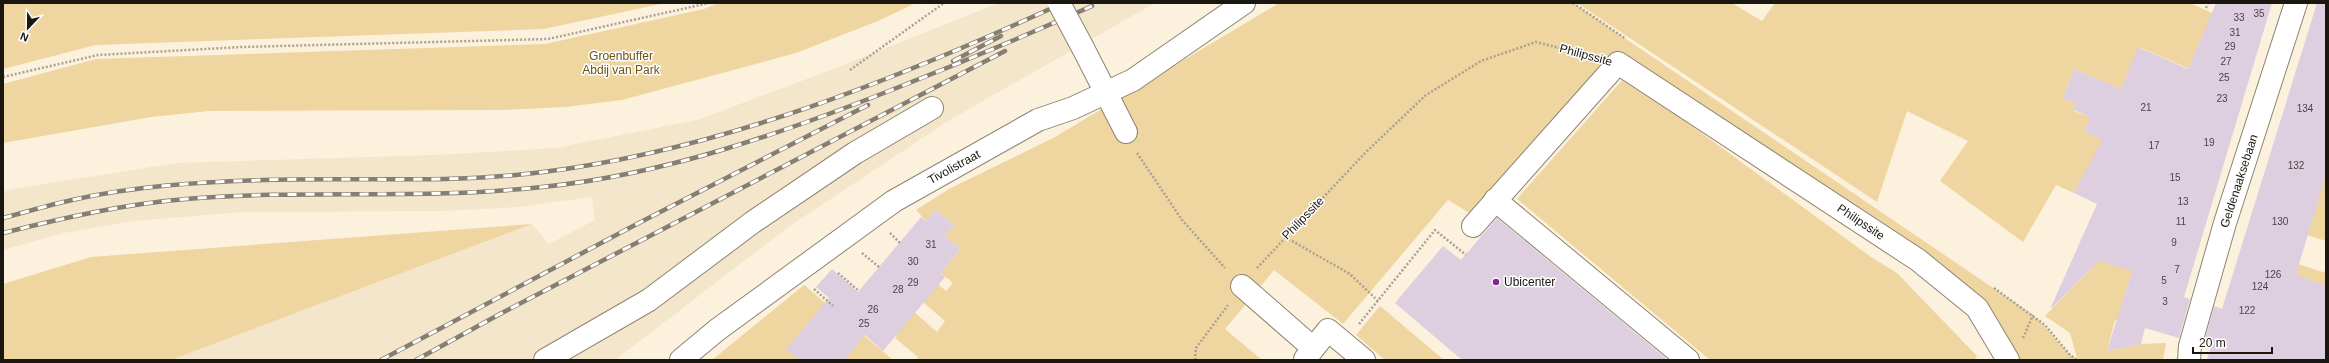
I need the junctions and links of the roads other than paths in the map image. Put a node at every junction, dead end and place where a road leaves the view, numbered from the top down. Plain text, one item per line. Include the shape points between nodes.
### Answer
1 (1059, 3) edge
2 (1244, 3) edge
3 (2296, 3) edge
4 (1105, 92) junction
5 (932, 108) dead end
6 (1130, 140) road end
7 (1495, 200) junction
8 (1473, 226) dead end
9 (1242, 286) road end
10 (1308, 354) edge
11 (2004, 358) edge
12 (545, 360) edge
13 (681, 360) edge
14 (1364, 360) edge
15 (1688, 360) edge
16 (2189, 360) edge

1 - 4 street, bridge
2 - 4 street, Tivolistraat via 1133,80
3 - 16 street, Geldenaaksebaan via 2226,223 2190,346
4 - 6 street
4 - 13 street, Tivolistraat via 1073,108 1038,120 894,201 717,330
5 - 12 street via 855,153 778,205 649,300
7 - 8 street
7 - 11 street, Philipssite via 1618,64 1918,260 1977,308
7 - 15 street
9 - 10 street
10 - 14 street via 1328,330

